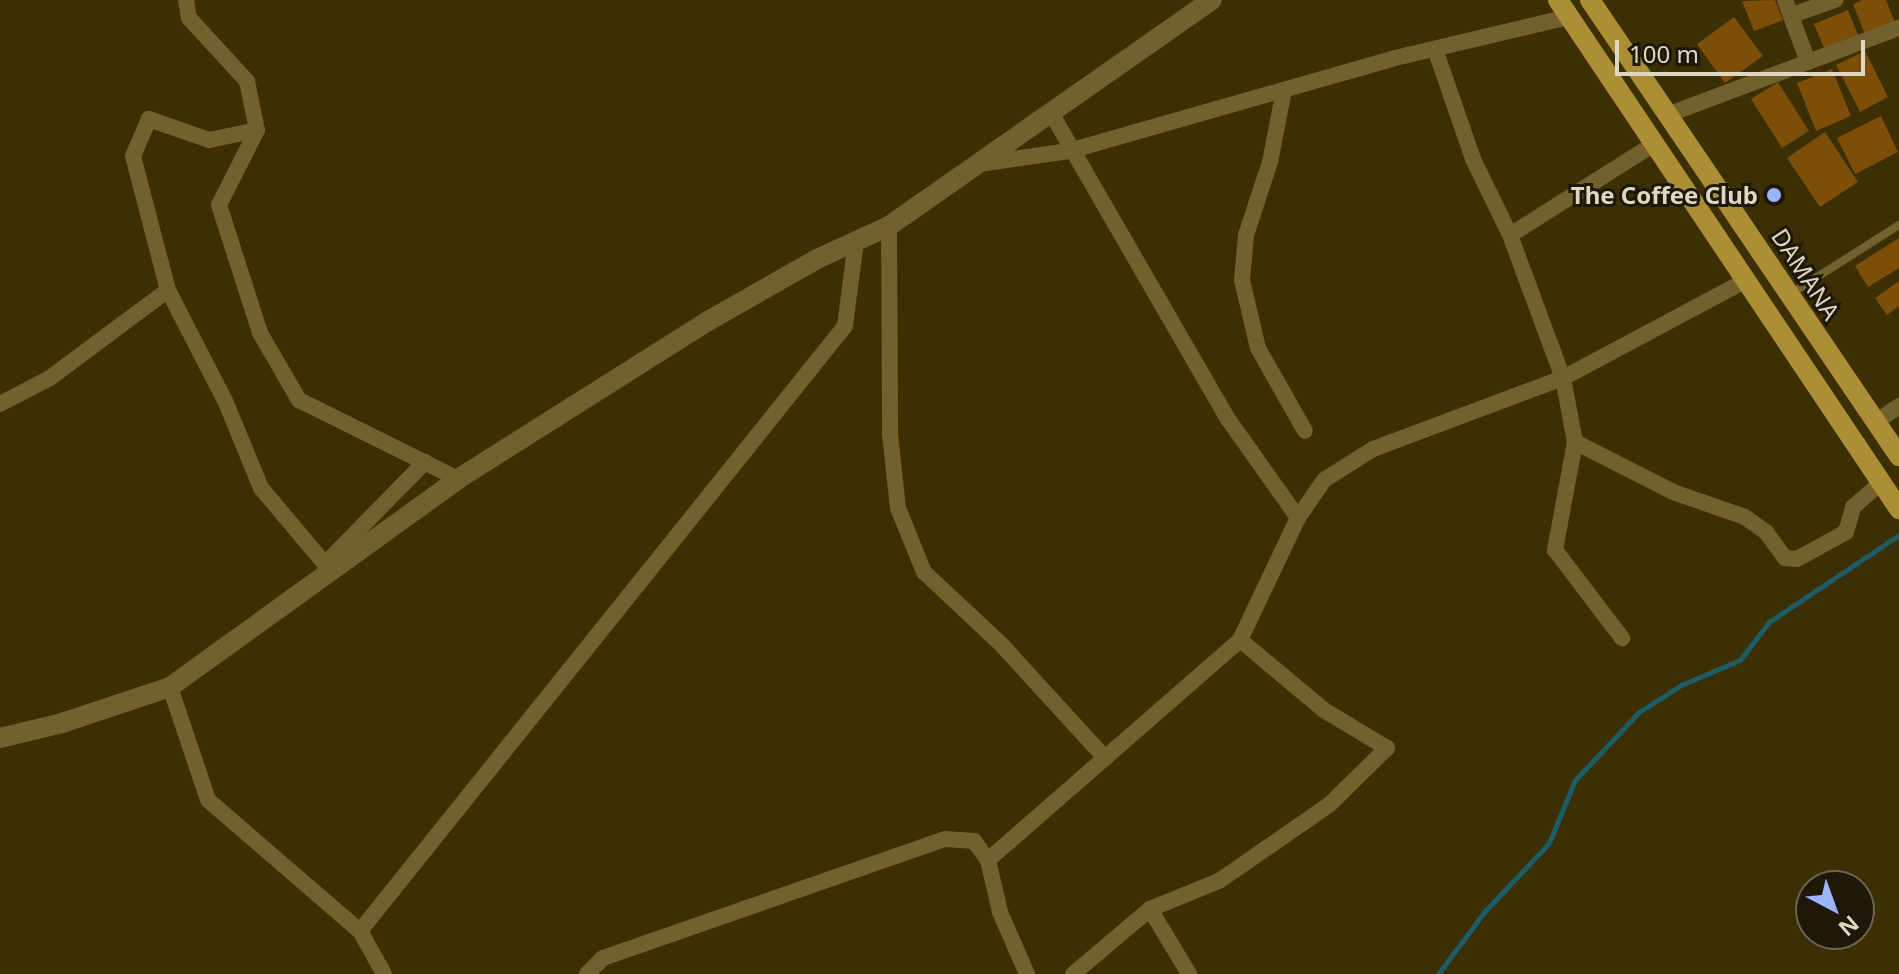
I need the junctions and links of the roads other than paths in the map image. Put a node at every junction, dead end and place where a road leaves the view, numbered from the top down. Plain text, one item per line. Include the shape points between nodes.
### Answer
1 (186, 0) edge
2 (1212, 0) edge
3 (1590, 0) edge
4 (1835, 0) edge
5 (1564, 8) edge
6 (1788, 8) edge
7 (1899, 28) edge
8 (1435, 49) junction
9 (1808, 62) junction
10 (1284, 90) junction
11 (1050, 111) junction
12 (1667, 115) junction
13 (257, 130) junction
14 (1654, 144) junction
15 (1069, 151) junction
16 (979, 164) junction
17 (1899, 225) edge
18 (889, 226) junction
19 (1510, 235) junction
20 (856, 241) junction
21 (1745, 281) junction
22 (168, 290) junction
23 (1789, 294) junction
24 (1563, 378) junction
25 (0, 402) edge
26 (1899, 406) edge
27 (1876, 422) junction
28 (1305, 431) dead end
29 (1575, 442) junction
30 (1899, 456) edge
31 (425, 462) junction
32 (458, 479) junction
33 (1881, 483) junction
34 (1896, 504) edge
35 (1298, 518) junction
36 (1622, 638) dead end
37 (1240, 640) junction
38 (170, 687) junction
39 (0, 738) edge
40 (1105, 758) junction
41 (988, 860) junction
42 (1150, 909) junction
43 (360, 931) junction
44 (384, 974) edge
45 (587, 974) edge
46 (1027, 974) edge
47 (1073, 974) edge
48 (1189, 974) edge

1 - 13 street via 189,18 247,81
2 - 11 street
3 - 12 main road, DAMANA
4 - 6 street
5 - 8 street
5 - 14 main road
6 - 9 street
7 - 9 street
8 - 10 street
8 - 19 street via 1473,159
9 - 12 street
10 - 15 street
10 - 28 street via 1270,162 1246,235 1242,280 1258,348
11 - 15 street
11 - 16 street
12 - 23 main road, DAMANA
13 - 22 street via 209,140 149,119 133,156
13 - 31 street via 219,205 260,333 299,400
14 - 19 street
14 - 21 main road
15 - 16 street
15 - 35 street via 1228,419
16 - 18 street
17 - 23 lane
18 - 20 street
18 - 40 street via 890,434 898,508 924,572 1000,643
19 - 24 street
20 - 32 street via 708,321
20 - 43 street via 845,326
21 - 24 street
21 - 33 main road
22 - 25 street via 50,378
22 - 31 street via 226,403 261,488 325,564
23 - 27 main road, DAMANA
24 - 29 street
24 - 35 street via 1373,449 1324,480
26 - 27 street
27 - 30 main road, DAMANA
29 - 33 street via 1673,492 1745,517 1766,532 1785,558 1797,559 1846,532 1853,507
29 - 36 street via 1555,550
31 - 32 street
32 - 38 street
33 - 34 main road
35 - 37 street
37 - 40 street
37 - 42 street via 1324,710 1387,748 1330,804 1219,881
38 - 39 street
38 - 43 street via 208,800
40 - 41 street
41 - 45 street via 974,841 945,839 603,958
41 - 46 street via 1000,912
42 - 47 street
42 - 48 street
43 - 44 street

